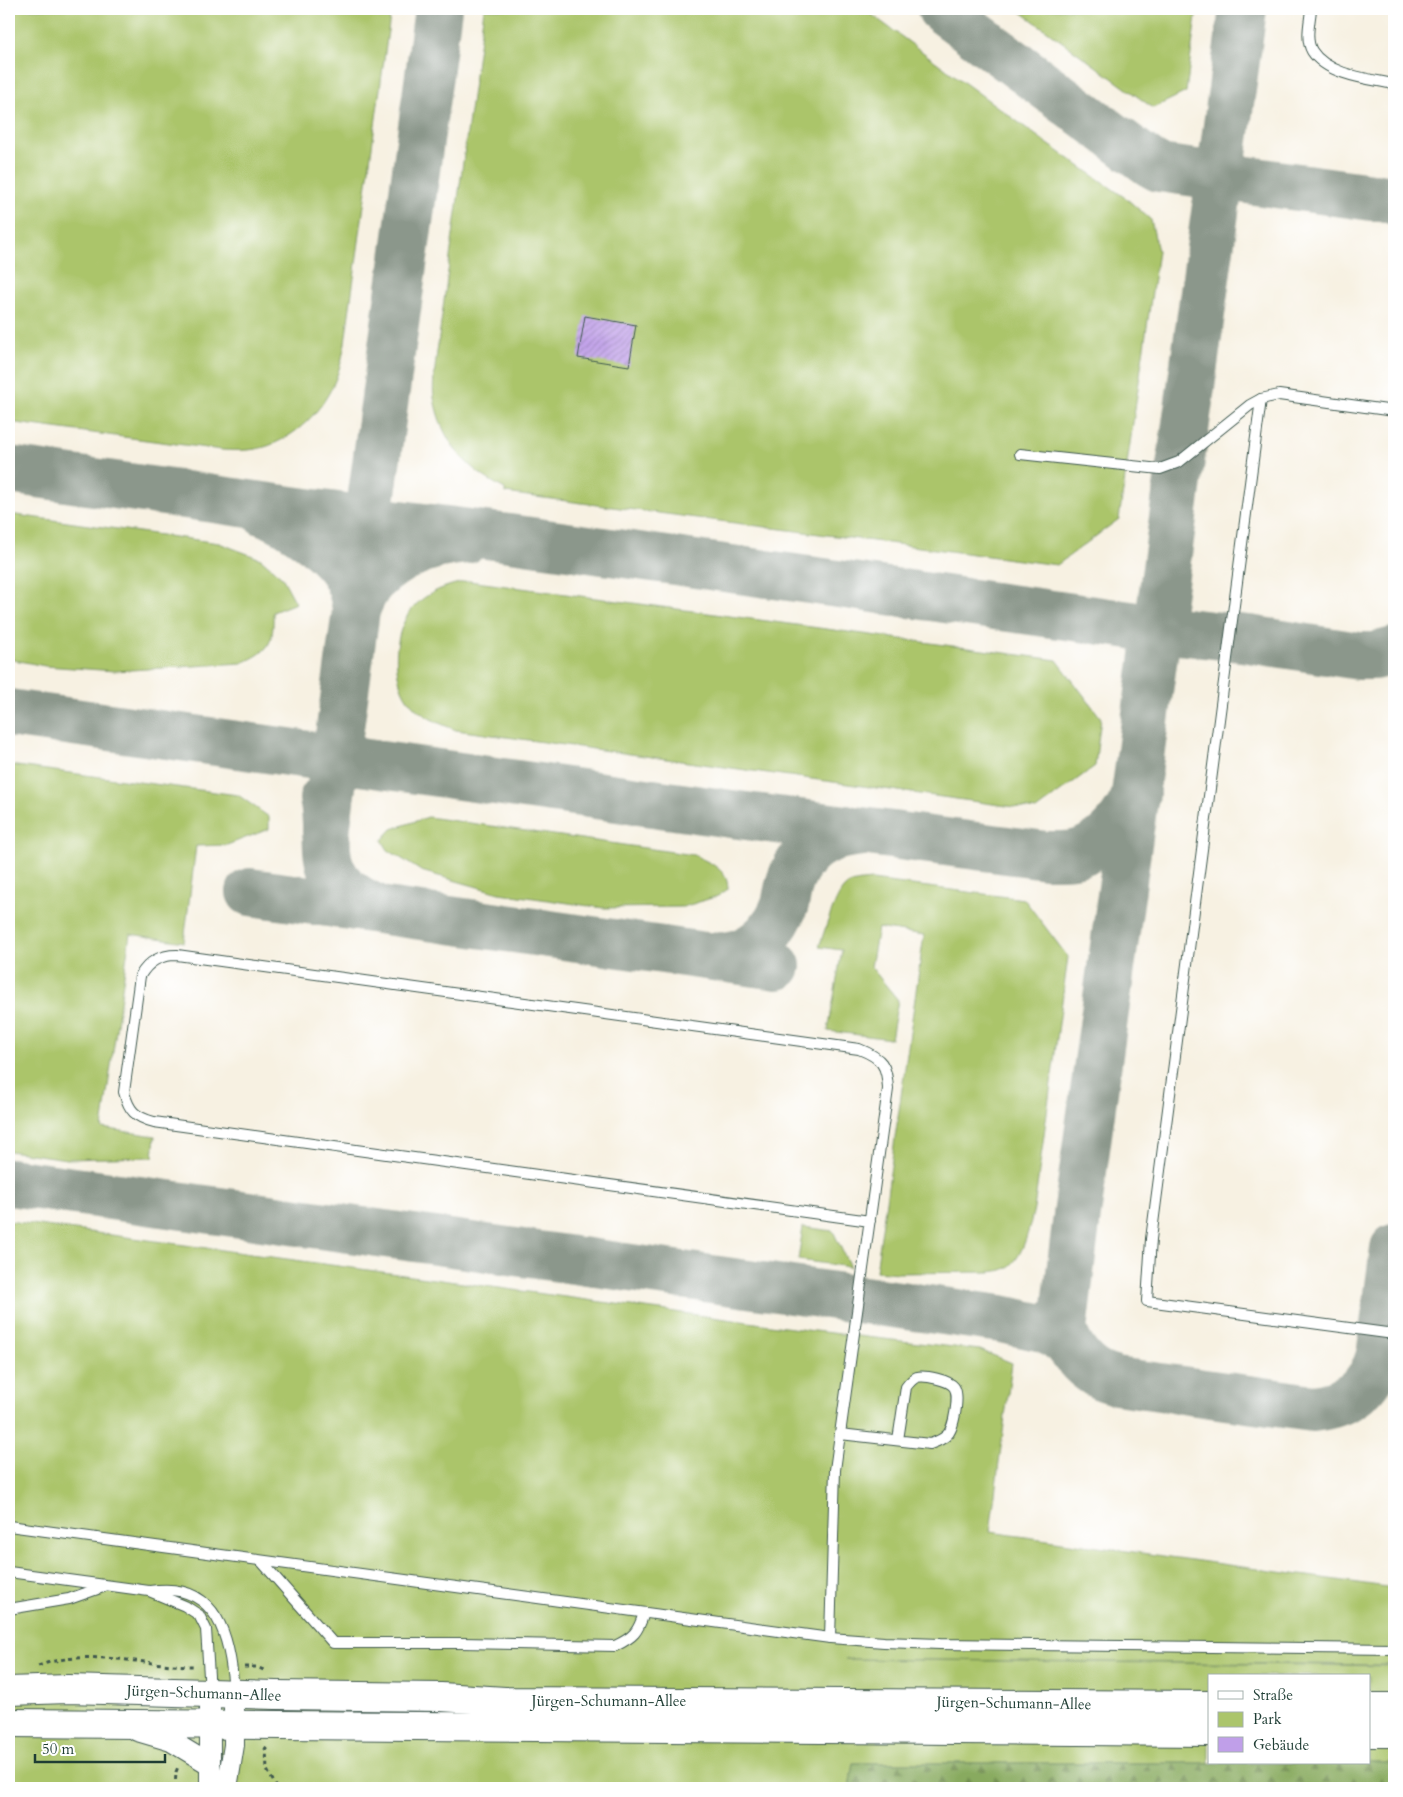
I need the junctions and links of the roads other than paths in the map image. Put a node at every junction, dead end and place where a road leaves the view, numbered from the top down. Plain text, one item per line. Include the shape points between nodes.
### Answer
1 (1312, 9) edge
2 (1394, 84) edge
3 (1261, 399) junction
4 (1394, 411) edge
5 (1020, 454) dead end
6 (870, 1220) junction
7 (1394, 1334) edge
8 (840, 1434) junction
9 (898, 1440) junction
10 (9, 1526) edge
11 (262, 1561) junction
12 (9, 1572) edge
13 (107, 1586) junction
14 (149, 1591) junction
15 (9, 1609) edge
16 (644, 1613) junction
17 (830, 1638) junction
18 (1394, 1649) edge
19 (9, 1691) edge
20 (222, 1693) junction
21 (1208, 1705) edge
22 (1370, 1707) edge
23 (1394, 1707) edge
24 (9, 1723) edge
25 (110, 1724) junction
26 (227, 1731) junction
27 (1208, 1732) edge
28 (1370, 1733) edge
29 (1394, 1733) edge
30 (209, 1764) junction
31 (210, 1788) edge
32 (227, 1788) edge

1 - 2 lane via 1308,33 1312,51 1327,66 1346,74
3 - 4 lane via 1279,394
3 - 5 lane via 1179,462 1160,469
3 - 7 lane via 1154,1219 1147,1301
6 - 6 lane via 888,1089 883,1063 859,1049 177,955 155,959 140,976 124,1092 126,1102 142,1119
6 - 8 lane
8 - 9 lane
8 - 17 lane via 834,1485
9 - 9 lane via 930,1444 948,1434 953,1424 957,1394 954,1388 941,1380 917,1377 910,1381 906,1387
10 - 11 lane
11 - 16 lane
11 - 16 lane via 333,1643 615,1646 639,1629
12 - 13 lane
13 - 14 lane
13 - 15 lane via 69,1599
14 - 20 lane via 199,1615 206,1629
14 - 20 lane via 168,1588 189,1593 218,1617 232,1667
16 - 17 lane
17 - 18 lane via 940,1644
19 - 20 street, Jürgen-Schumann-Allee via 68,1689
20 - 21 street, Jürgen-Schumann-Allee via 505,1701
20 - 26 street
22 - 23 street
24 - 25 street, Jürgen-Schumann-Allee
25 - 26 street, Jürgen-Schumann-Allee
25 - 30 street, Jürgen-Schumann-Allee via 171,1741
26 - 27 street, Jürgen-Schumann-Allee
26 - 30 street
26 - 32 street
28 - 29 street
30 - 31 street

